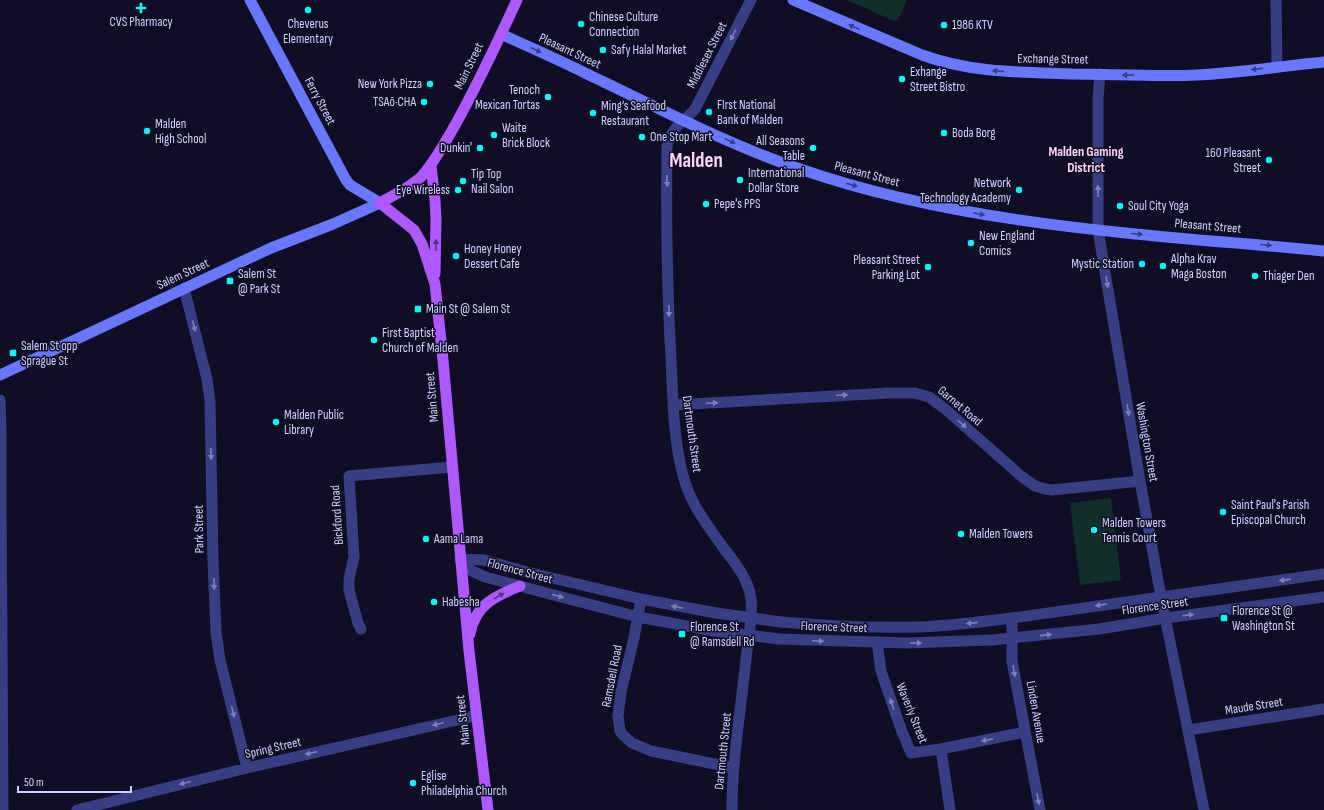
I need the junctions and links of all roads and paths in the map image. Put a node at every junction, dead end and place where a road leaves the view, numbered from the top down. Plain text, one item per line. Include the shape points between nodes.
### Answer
1 (250, 0) edge
2 (517, 0) edge
3 (751, 0) edge
4 (793, 0) edge
5 (1276, 0) edge
6 (501, 34) junction
7 (1324, 62) edge
8 (1277, 67) junction
9 (1100, 74) junction
10 (684, 121) junction
11 (431, 166) junction
12 (380, 203) junction
13 (1098, 230) junction
14 (1324, 251) edge
15 (435, 284) junction
16 (184, 288) junction
17 (0, 375) edge
18 (0, 400) edge
19 (673, 405) junction
20 (452, 467) junction
21 (1140, 481) junction
22 (460, 559) junction
23 (1324, 574) edge
24 (520, 586) junction
25 (1161, 597) junction
26 (1324, 597) edge
27 (641, 600) junction
28 (638, 617) junction
29 (1012, 618) junction
30 (1166, 618) junction
31 (361, 629) dead end
32 (1011, 638) junction
33 (877, 642) junction
34 (469, 651) junction
35 (1323, 712) edge
36 (476, 715) junction
37 (1, 730) edge
38 (1188, 730) junction
39 (1025, 732) junction
40 (940, 749) junction
41 (247, 768) junction
42 (734, 768) junction
43 (3, 810) edge
44 (77, 810) edge
45 (488, 810) edge
46 (732, 810) edge
47 (950, 810) edge
48 (1040, 810) edge
49 (1204, 810) edge

1 - 12 main road, Ferry Street via 346,180
2 - 6 main road, Main Street
3 -> 10 street, Middlesex Street via 695,109
9 -> 4 main road, Exchange Street via 1011,72 957,66 907,49
5 - 8 street
6 -> 10 main road, Pleasant Street
6 - 11 main road, Main Street via 458,121
7 - 8 main road, Exchange Street
8 -> 9 main road, Exchange Street via 1196,75
13 -> 9 street, Washington Street
10 -> 13 main road, Pleasant Street via 798,169 878,192 992,216
10 -> 19 street, Dartmouth Street via 672,132 667,146 668,278
11 - 12 main road, Main Street via 408,187
15 -> 11 main road via 436,220
12 - 15 main road, Main Street via 414,230 422,244
12 - 16 main road, Salem Street via 271,248
13 -> 14 main road, Pleasant Street
13 -> 21 street, Washington Street
15 - 20 main road, Main Street
16 - 17 main road, Salem Street
16 -> 41 street, Park Street via 207,379 210,401 213,562 218,646
18 - 37 street
19 -> 21 street, Garnet Road via 915,393 926,396 944,408 1035,486 1045,489
19 - 42 street, Dartmouth Street via 683,477 689,494 698,512 738,567 750,590 750,626
20 - 22 main road, Main Street
20 - 31 street, Bickford Road via 349,476 354,557 349,590
21 - 25 street, Washington Street
22 - 24 street, Florence Street via 477,574
22 - 27 street, Florence Street via 484,560
22 - 34 main road, Main Street
23 -> 25 street, Florence Street
24 -> 28 street, Florence Street
34 -> 24 main road via 471,628 477,614 489,601
25 -> 29 street, Florence Street
25 - 30 street, Washington Street
30 -> 26 street, Florence Street
27 - 28 street, Ramsdell Road
29 -> 27 street, Florence Street, bridge via 917,627 825,626 716,613
28 -> 33 street, Florence Street, bridge via 714,631 779,639
28 - 42 street, Ramsdell Road via 621,692 619,726 623,735 632,743 651,751
29 - 32 street, Linden Avenue
32 -> 30 street, Florence Street via 1099,629
30 - 38 street, Washington Street
33 -> 32 street, Florence Street
32 -> 39 street, Linden Avenue via 1012,661
40 -> 33 street, Waverly Street via 913,754 909,752 881,671
34 - 36 main road, Main Street
35 - 38 street, Maude Street
36 -> 41 street, Spring Street
36 - 45 main road, Main Street
37 - 43 street
38 - 49 street, Washington Street
39 -> 40 street, Waverly Street
39 -> 48 street, Linden Avenue
40 - 47 street
41 -> 44 street, Spring Street
42 - 46 street, Dartmouth Street

